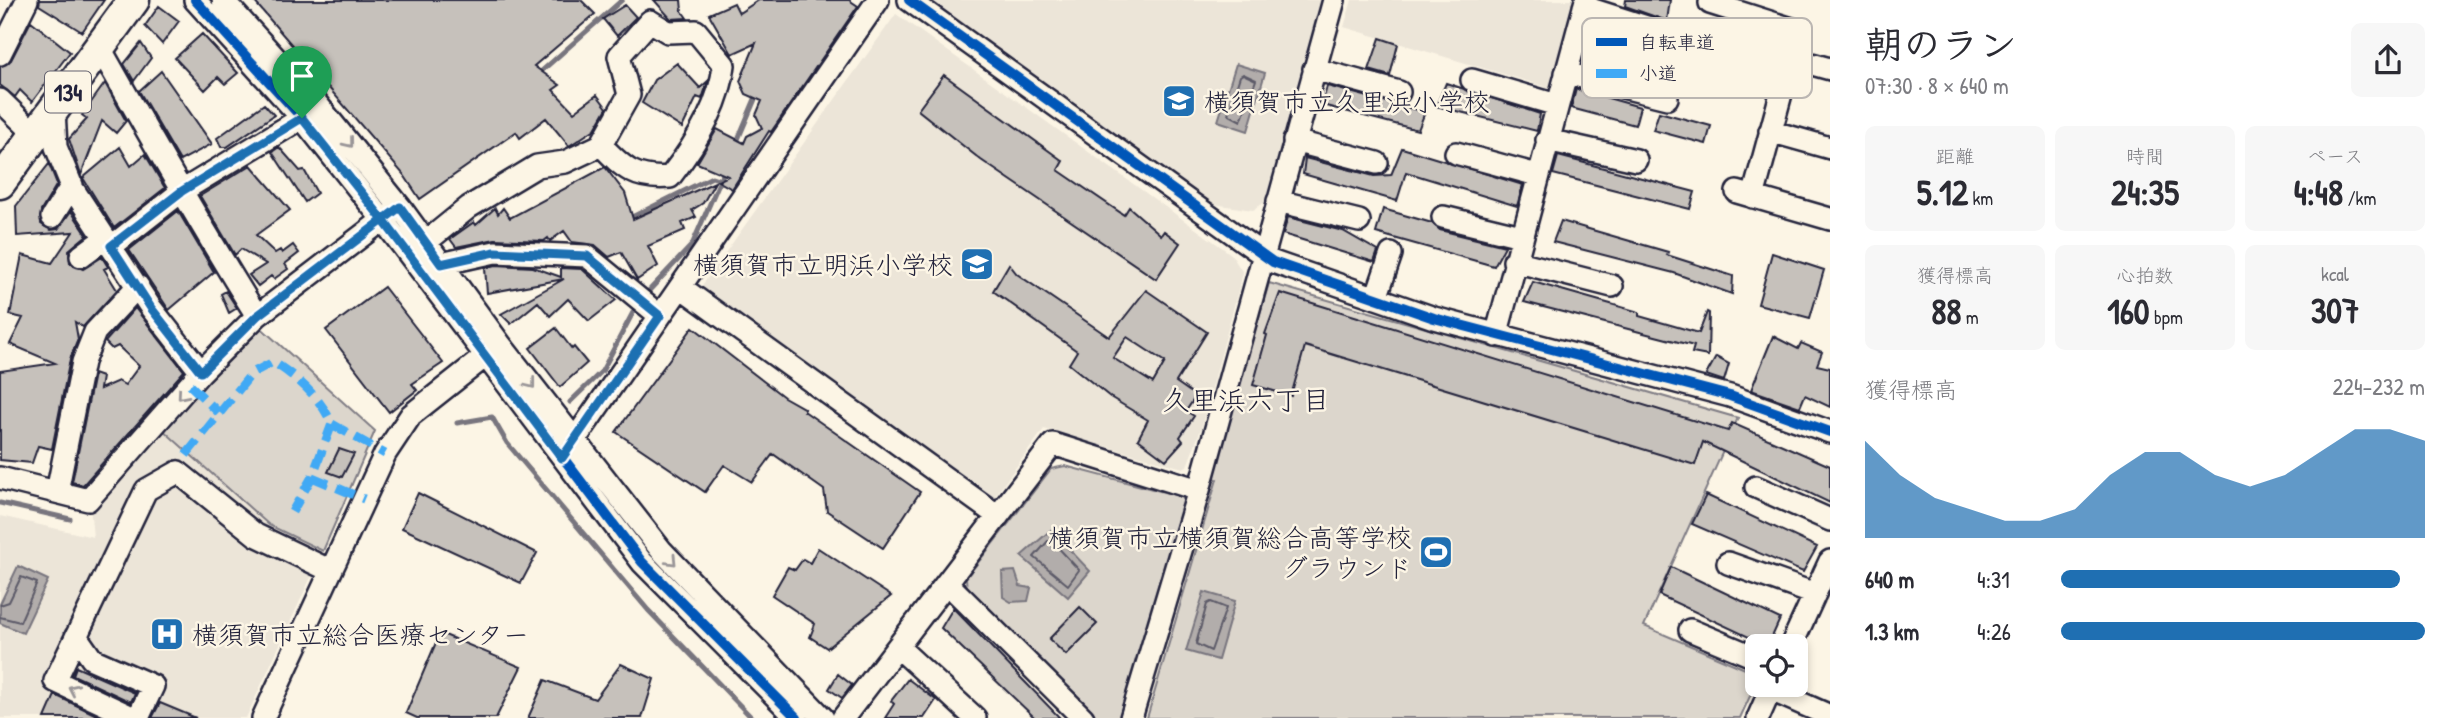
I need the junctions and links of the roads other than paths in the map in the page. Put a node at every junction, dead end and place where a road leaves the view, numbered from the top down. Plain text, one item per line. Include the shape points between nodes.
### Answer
1 (27, 0) edge
2 (134, 0) edge
3 (195, 0) edge
4 (223, 0) edge
5 (877, 0) edge
6 (909, 0) edge
7 (1334, 0) edge
8 (1710, 3) dead end
9 (1585, 4) edge
10 (1623, 18) edge
11 (1757, 18) edge
12 (100, 48) junction
13 (0, 54) edge
14 (1812, 64) edge
15 (1314, 69) junction
16 (1830, 69) edge
17 (1566, 74) junction
18 (1582, 78) edge
19 (1472, 80) dead end
20 (1399, 92) dead end
21 (1779, 98) edge
22 (0, 100) edge
23 (1557, 105) junction
24 (54, 110) junction
25 (302, 118) junction
26 (1770, 131) junction
27 (36, 135) junction
28 (1548, 139) junction
29 (1294, 141) junction
30 (601, 145) junction
31 (1830, 148) edge
32 (1455, 153) dead end
33 (1636, 160) dead end
34 (1377, 163) dead end
35 (1538, 176) junction
36 (0, 183) edge
37 (72, 185) junction
38 (182, 191) junction
39 (1278, 201) junction
40 (391, 213) junction
41 (52, 217) dead end
42 (1443, 217) dead end
43 (1830, 219) edge
44 (1359, 221) dead end
45 (1521, 236) junction
46 (108, 242) junction
47 (426, 242) junction
48 (1263, 254) junction
49 (1391, 254) dead end
50 (81, 256) dead end
51 (1514, 261) junction
52 (441, 264) junction
53 (138, 286) junction
54 (1612, 286) dead end
55 (682, 288) junction
56 (1376, 298) junction
57 (257, 316) junction
58 (660, 316) junction
59 (1496, 336) junction
60 (492, 351) junction
61 (201, 372) junction
62 (1830, 432) edge
63 (574, 440) junction
64 (562, 458) junction
65 (0, 478) edge
66 (1756, 487) dead end
67 (1199, 490) junction
68 (57, 492) junction
69 (998, 516) junction
70 (1830, 520) edge
71 (1830, 561) edge
72 (1728, 563) dead end
73 (331, 571) junction
74 (947, 583) junction
75 (1815, 594) junction
76 (1690, 630) dead end
77 (1797, 634) edge
78 (76, 636) junction
79 (898, 647) junction
80 (1745, 653) edge
81 (1767, 697) edge
82 (1792, 697) edge
83 (1830, 716) edge
84 (136, 718) edge
85 (263, 718) edge
86 (797, 718) edge
87 (823, 718) edge
88 (843, 718) edge
89 (975, 718) edge
90 (1083, 718) edge
91 (1131, 718) edge
92 (1758, 718) edge

1 - 13 street
2 - 12 highway, 134
3 - 25 street
4 -> 40 street via 318,105
5 - 55 street
6 - 48 street
7 - 15 street
8 - 11 street
9 - 10 street
9 - 17 street
12 - 24 highway, 134
12 - 38 street
14 - 16 street
15 - 20 street
15 - 29 street
17 - 18 street
17 - 23 street
19 - 23 street
21 - 26 street
22 - 27 street
23 - 28 street
24 - 27 highway, 134
24 - 37 street via 56,147
25 - 38 street
25 - 40 street
26 - 31 street
26 - 43 street via 1745,194
27 - 36 highway, 134
28 - 33 street
28 - 35 street
29 - 34 street
29 - 39 street
30 - 30 street via 629,94 619,56 650,21 668,32 696,31 724,65 722,88 690,151 670,177 646,179 617,162
30 - 47 street via 565,162 537,166 469,207
32 - 35 street
35 - 45 street
37 - 41 street
37 - 46 street
38 - 46 street
38 - 57 street
39 - 44 street
39 - 48 street
40 - 47 street
40 - 57 street
40 - 60 street
42 - 45 street
45 - 51 street
46 - 50 street
46 - 53 street
47 - 52 street
48 - 56 street via 1273,262
48 - 67 street
49 - 56 street
51 - 54 street
51 - 59 street
52 - 58 street via 495,252 587,256
52 - 60 street
53 - 61 street
53 - 68 street via 95,332 83,362
55 - 58 street
55 - 69 street
56 - 59 street
57 - 61 street
58 - 63 street
59 - 62 street via 1730,396
60 -> 63 street
60 - 64 street
60 - 73 street via 411,415 385,454
61 -> 68 street via 88,500
63 - 64 street
63 -> 87 street via 661,550
64 - 86 street via 642,562
65 - 68 street
66 - 70 street
67 - 69 street via 1053,444
67 - 91 street
69 - 74 street
71 - 75 street
72 - 75 street
73 - 78 street via 256,535 178,472 146,490
73 - 85 street
74 - 79 street
74 - 90 street
75 - 77 street
76 - 80 street
78 - 84 street via 92,659 153,686
84 -> 78 street via 55,681
79 - 88 street
79 - 89 street
81 - 92 street
82 - 83 street

